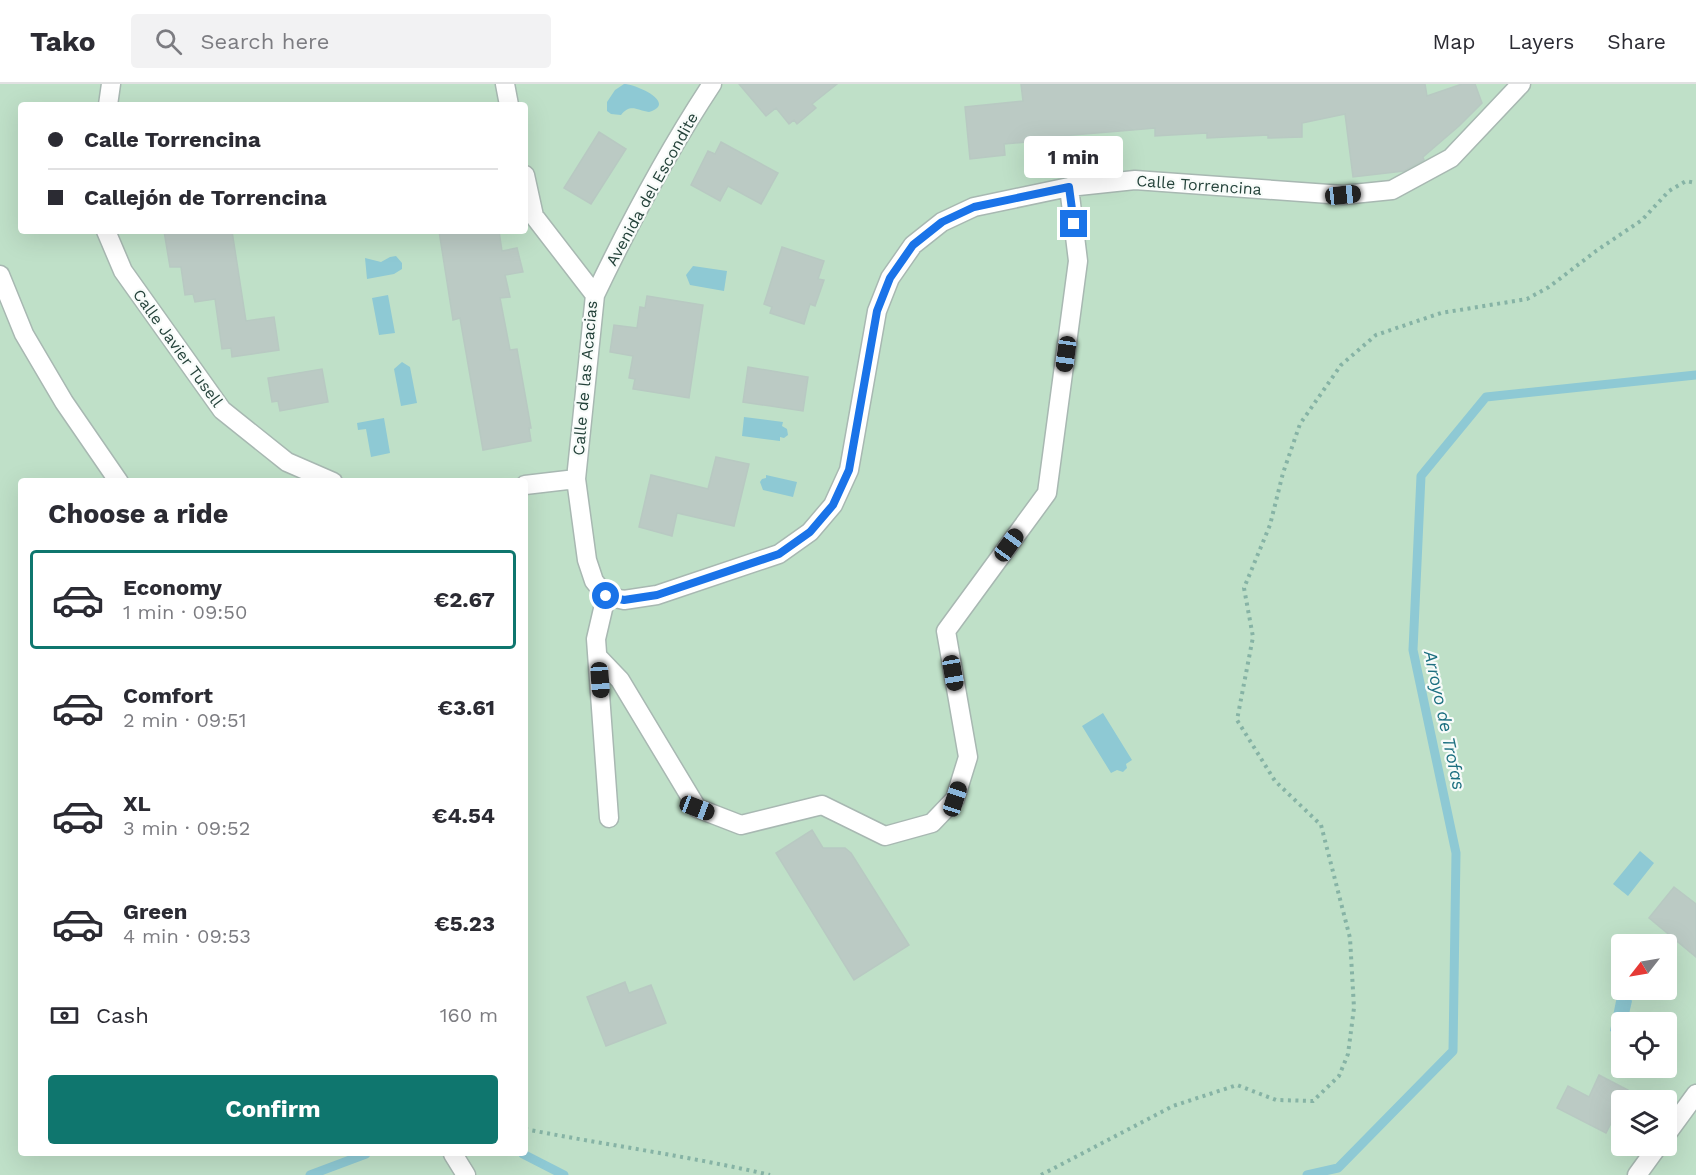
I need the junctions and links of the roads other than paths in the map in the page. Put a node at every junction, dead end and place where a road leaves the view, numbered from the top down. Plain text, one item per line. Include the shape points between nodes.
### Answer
1 (111, 84) edge
2 (504, 84) edge
3 (712, 84) edge
4 (1521, 84) edge
5 (108, 102) edge
6 (508, 102) edge
7 (1069, 187) junction
8 (528, 189) edge
9 (107, 234) edge
10 (0, 275) edge
11 (595, 296) junction
12 (116, 478) edge
13 (324, 478) edge
14 (576, 479) junction
15 (528, 485) edge
16 (606, 596) junction
17 (598, 657) junction
18 (609, 818) dead end
19 (1696, 1094) edge
20 (1677, 1120) edge
21 (454, 1156) edge
22 (1651, 1156) edge
23 (465, 1175) edge
24 (1637, 1175) edge

1 - 5 street
2 - 6 street
3 - 11 street, Avenida del Escondite via 635,214
4 - 7 street, Calle Torrencina via 1451,159 1392,190 1343,195 1135,180
7 - 16 street, Calle Torrencina via 974,207 942,222 913,245 890,278 877,311 849,470 833,505 810,532 779,554 657,595 624,600
7 - 17 street via 1078,261 1047,493 946,631 968,757 955,799 932,823 885,836 822,805 741,825 697,808 620,680
8 - 11 street, Calle de las Acacias via 534,216
9 - 13 street, Calle Javier Tusell via 123,271 222,410 287,462
10 - 12 street via 24,334
11 - 14 street, Calle de las Acacias
14 - 15 street
14 - 16 street, Calle de las Acacias via 587,560 594,581
16 - 17 street via 596,639
17 - 18 street
19 - 20 street
21 - 23 street
22 - 24 street

